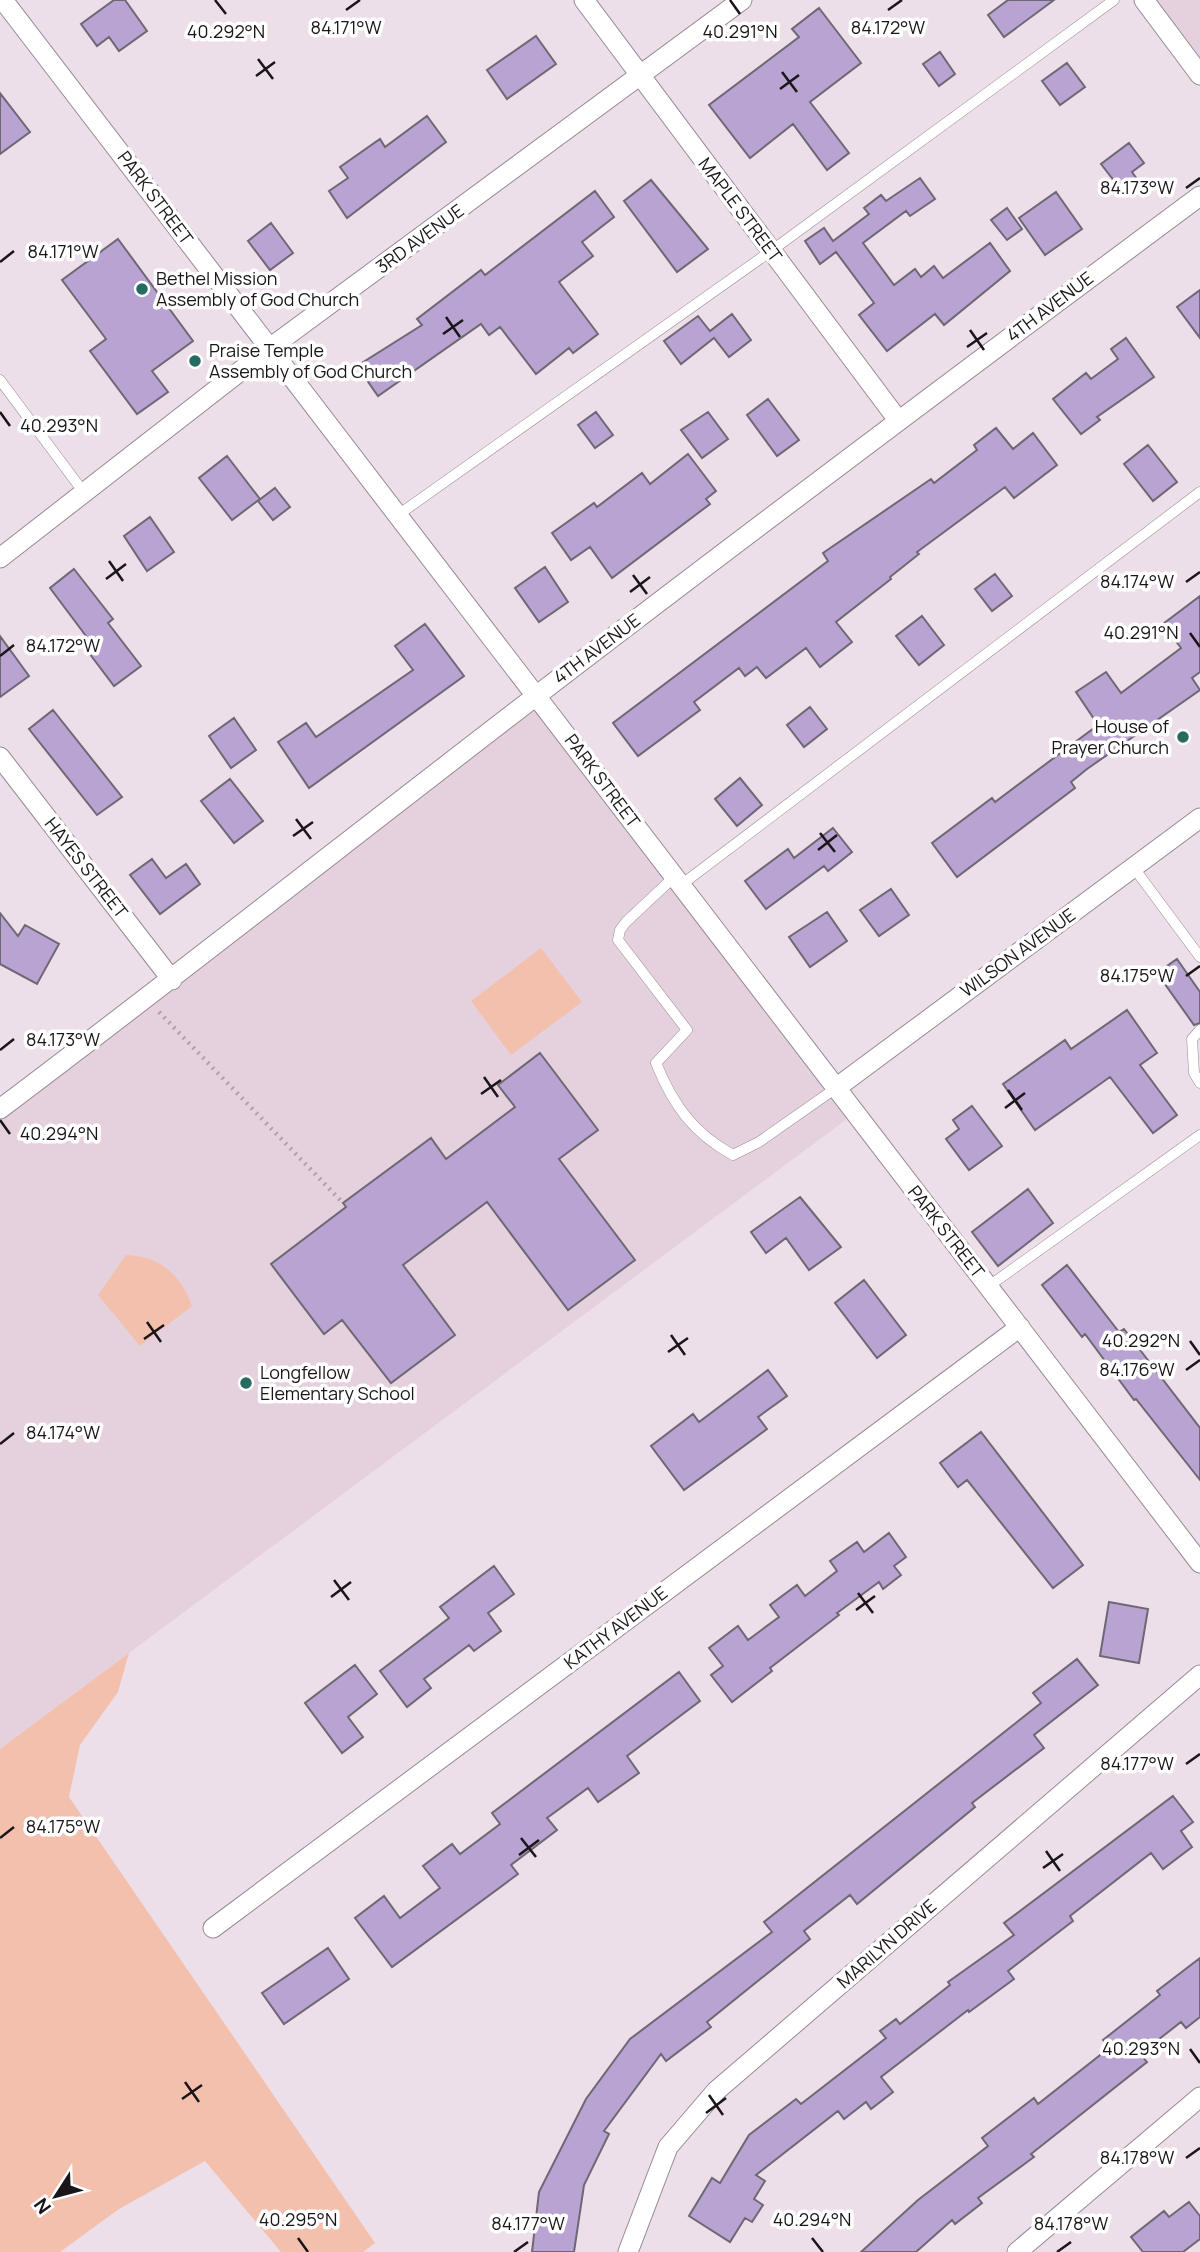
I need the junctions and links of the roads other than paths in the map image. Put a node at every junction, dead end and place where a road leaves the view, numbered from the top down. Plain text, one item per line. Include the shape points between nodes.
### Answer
1 (584, 0) edge
2 (742, 0) edge
3 (1114, 0) edge
4 (1144, 0) edge
5 (6, 4) edge
6 (1200, 75) edge
7 (641, 77) junction
8 (1200, 196) edge
9 (771, 251) junction
10 (270, 348) junction
11 (0, 380) edge
12 (898, 420) junction
13 (1200, 492) edge
14 (85, 494) junction
15 (398, 515) junction
16 (0, 558) edge
17 (536, 696) junction
18 (0, 757) edge
19 (1200, 818) edge
20 (1134, 868) junction
21 (678, 881) junction
22 (1200, 957) edge
23 (172, 980) junction
24 (1200, 1030) edge
25 (1200, 1083) edge
26 (836, 1088) junction
27 (0, 1109) edge
28 (1200, 1135) edge
29 (989, 1286) junction
30 (1020, 1327) junction
31 (1200, 1563) edge
32 (1200, 1675) edge
33 (213, 1928) dead end
34 (1200, 2097) edge
35 (628, 2252) edge
36 (1017, 2252) edge

1 - 7 street, MAPLE STREET
2 - 7 street, 3RD AVENUE
3 - 9 lane
4 - 6 street
5 - 10 street, PARK STREET
7 - 9 street, MAPLE STREET
7 - 10 street, 3RD AVENUE
8 - 12 street, 4TH AVENUE
9 - 12 street, MAPLE STREET
9 - 15 lane
10 - 14 street, 3RD AVENUE
10 - 15 street, PARK STREET
11 - 14 lane
12 - 17 street, 4TH AVENUE
13 - 21 lane
14 - 16 street, 3RD AVENUE
15 - 17 street, PARK STREET
17 - 21 street, PARK STREET
17 - 23 street, 4TH AVENUE
18 - 23 street, HAYES STREET
19 - 20 street, WILSON AVENUE
20 - 22 lane
20 - 26 street, WILSON AVENUE
21 - 26 street, PARK STREET
21 - 26 lane via 626,922 618,940 687,1030 656,1063 671,1100 710,1143 733,1155
23 - 27 street, 4TH AVENUE
24 - 25 lane via 1192,1039 1194,1073
26 - 29 street, PARK STREET
28 - 29 lane
29 - 30 street, PARK STREET
30 - 31 street, PARK STREET
30 - 33 street, KATHY AVENUE
32 - 35 street, MARILYN DRIVE via 716,2091 668,2147
34 - 36 street

